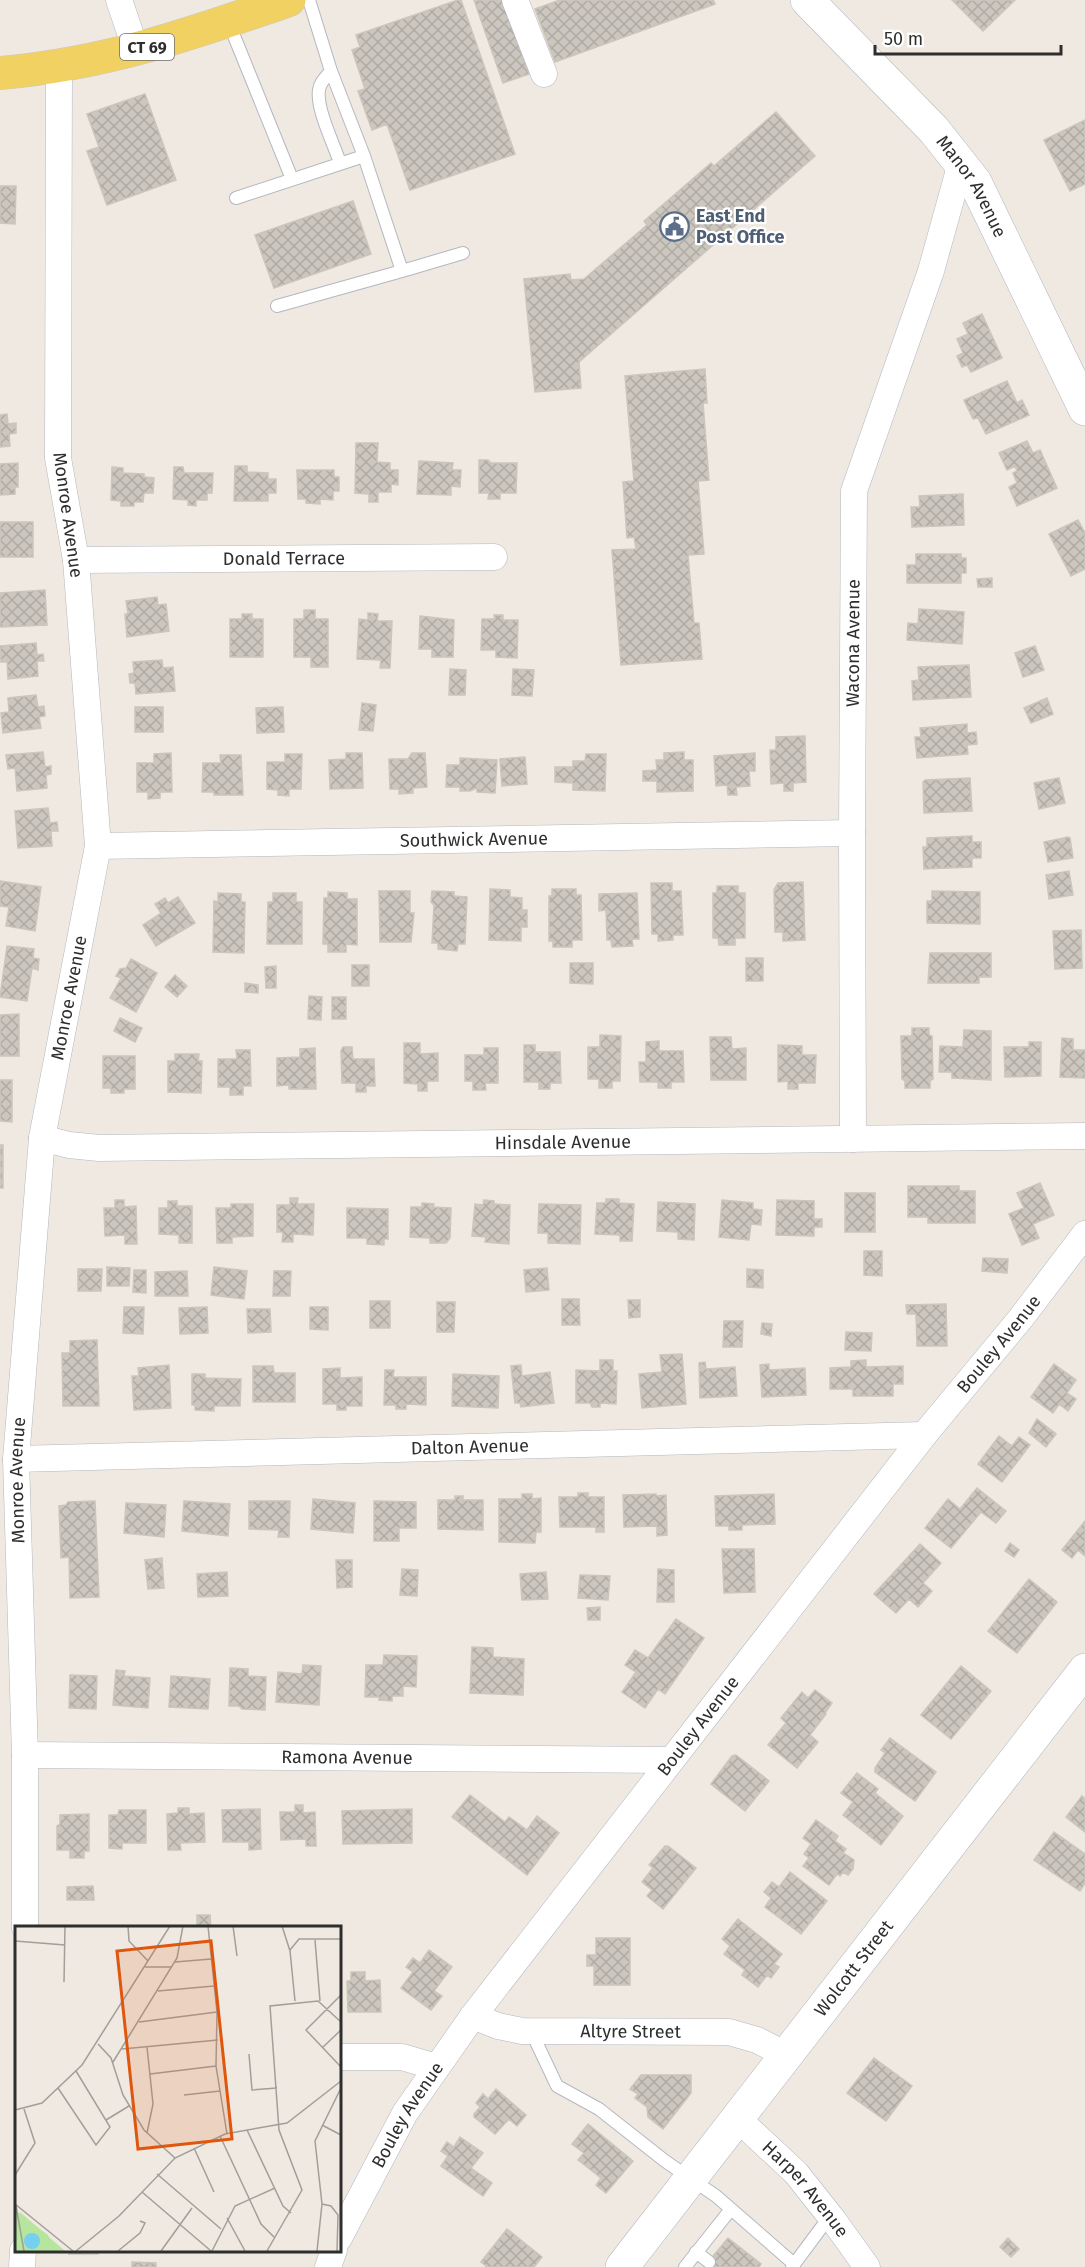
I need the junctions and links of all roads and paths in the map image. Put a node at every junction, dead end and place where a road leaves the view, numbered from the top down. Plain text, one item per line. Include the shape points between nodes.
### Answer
1 (119, 0) edge
2 (289, 0) edge
3 (309, 0) edge
4 (514, 0) edge
5 (807, 0) edge
6 (228, 21) junction
7 (136, 50) junction
8 (58, 67) junction
9 (331, 70) junction
10 (0, 73) edge
11 (544, 74) dead end
12 (364, 156) junction
13 (340, 163) junction
14 (962, 163) junction
15 (291, 179) junction
16 (236, 198) dead end
17 (463, 253) dead end
18 (402, 271) junction
19 (277, 306) dead end
20 (1085, 409) edge
21 (494, 557) dead end
22 (76, 560) junction
23 (852, 833) junction
24 (98, 846) junction
25 (1085, 1136) edge
26 (42, 1138) junction
27 (853, 1139) junction
28 (1085, 1234) edge
29 (924, 1435) junction
30 (16, 1459) junction
31 (1085, 1670) edge
32 (25, 1755) junction
33 (671, 1760) junction
34 (25, 1926) edge
35 (473, 2016) junction
36 (531, 2031) junction
37 (786, 2055) junction
38 (340, 2057) edge
39 (436, 2067) junction
40 (737, 2118) junction
41 (691, 2177) junction
42 (731, 2209) junction
43 (830, 2216) junction
44 (340, 2236) edge
45 (333, 2252) edge
46 (696, 2252) junction
47 (710, 2262) dead end
48 (626, 2265) edge
49 (793, 2265) edge
50 (328, 2267) edge
51 (686, 2267) edge
52 (867, 2267) edge

1 - 7 street
2 - 6 main road, CT 69
3 - 9 lane
4 - 11 street
5 - 14 main road, Manor Avenue via 898,91
6 - 7 main road, CT 69
6 - 15 lane
7 - 8 main road, CT 69
8 - 10 main road, CT 69
8 - 22 street, Monroe Avenue via 58,458
9 - 12 lane
9 - 13 lane via 322,81 319,103
12 - 13 lane
12 - 18 lane
13 - 15 lane
14 - 20 main road, Manor Avenue via 987,204
14 - 23 street, Wacona Avenue via 932,271 854,491
15 - 16 lane
17 - 18 lane
18 - 19 lane
21 - 22 street, Donald Terrace
22 - 24 street, Monroe Avenue
23 - 24 street, Southwick Avenue
23 - 27 street, Wacona Avenue
24 - 26 street, Monroe Avenue
25 - 27 street, Hinsdale Avenue
26 - 27 street, Hinsdale Avenue via 99,1148
26 - 30 street, Monroe Avenue
28 - 29 street, Bouley Avenue
29 - 30 street, Dalton Avenue
29 - 33 street, Bouley Avenue
30 - 32 street, Monroe Avenue
31 - 37 main road, Wolcott Street
32 - 33 street, Ramona Avenue
32 - 34 street, Monroe Avenue
33 - 35 street, Bouley Avenue
35 - 36 street, Altyre Street via 498,2026
35 - 39 street, Bouley Avenue
36 - 37 street, Altyre Street via 729,2032 757,2040
36 - 41 lane via 557,2086 599,2109
37 - 40 main road, Wolcott Street
38 - 39 street via 393,2056
39 - 44 street, Bouley Avenue via 393,2134
40 - 41 main road, Wolcott Street
40 - 43 street, Harper Avenue via 796,2173
41 - 42 lane
41 - 48 main road, Wolcott Street
42 - 46 lane
42 - 49 lane
43 - 49 lane
43 - 52 street, Harper Avenue
45 - 50 street
46 - 47 lane
46 - 51 lane

